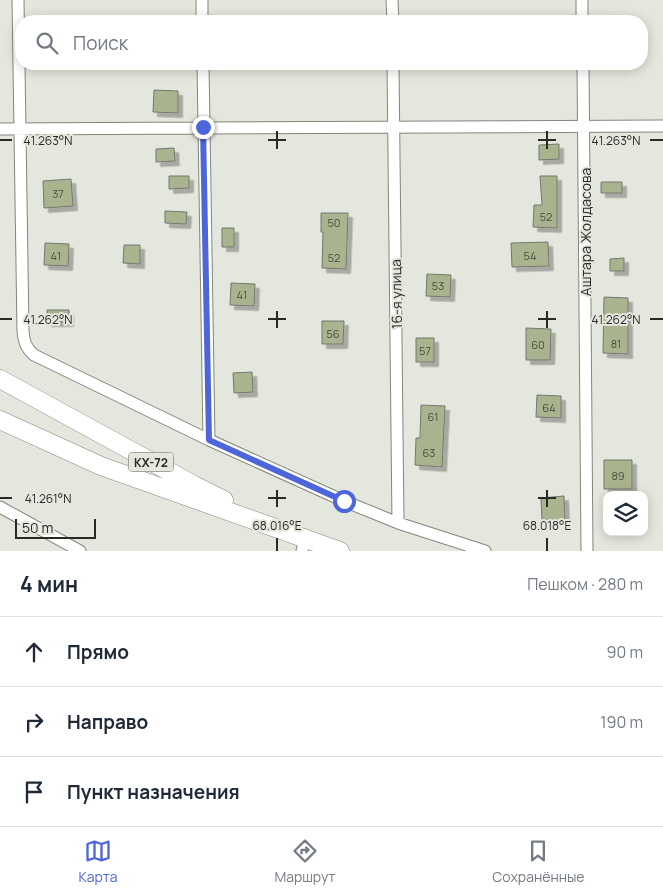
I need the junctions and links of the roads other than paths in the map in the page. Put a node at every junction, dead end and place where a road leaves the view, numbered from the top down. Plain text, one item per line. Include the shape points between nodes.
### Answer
1 (18, 0) edge
2 (202, 0) edge
3 (392, 0) edge
4 (582, 0) edge
5 (18, 15) edge
6 (202, 15) edge
7 (393, 15) edge
8 (582, 15) edge
9 (19, 70) edge
10 (203, 70) edge
11 (393, 70) edge
12 (583, 70) edge
13 (663, 126) edge
14 (203, 127) junction
15 (394, 127) junction
16 (584, 127) junction
17 (0, 129) edge
18 (20, 129) junction
19 (0, 380) edge
20 (0, 420) edge
21 (209, 440) junction
22 (0, 507) edge
23 (398, 523) junction
24 (303, 545) edge
25 (80, 551) edge
26 (340, 551) edge
27 (485, 551) edge
28 (587, 551) edge

1 - 5 street
2 - 6 street
3 - 7 street
4 - 8 street
9 - 18 street
10 - 14 street
11 - 15 street, 16-я улица
12 - 16 street, Аштара Жолдасова
13 - 16 street
14 - 15 street
14 - 18 street
14 - 21 street
15 - 16 street
15 - 23 street, 16-я улица
16 - 28 street, Аштара Жолдасова
17 - 18 street
18 - 21 street via 25,345 34,355
19 - 24 main road, КХ-72
20 - 24 main road, КХ-72 via 101,466
21 - 23 street
22 - 25 street
23 - 27 street
24 - 26 main road, КХ-72

